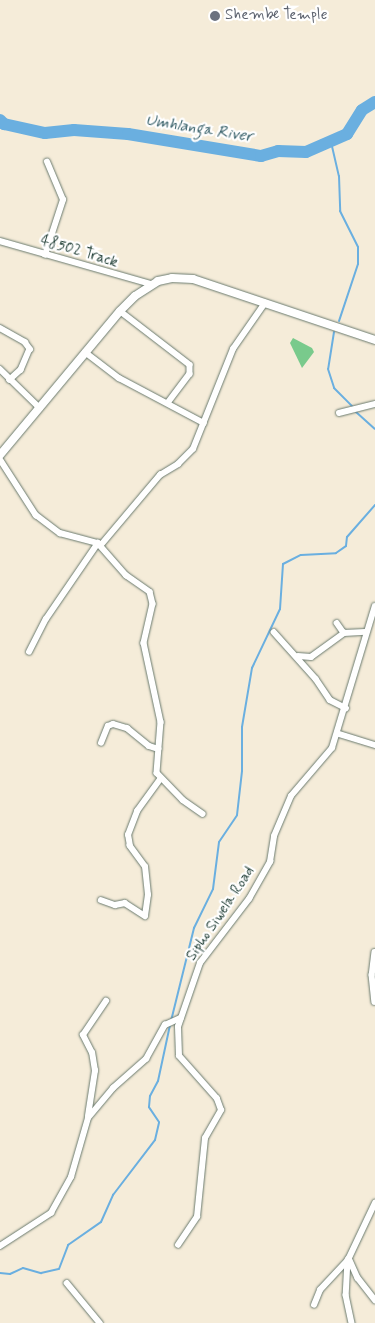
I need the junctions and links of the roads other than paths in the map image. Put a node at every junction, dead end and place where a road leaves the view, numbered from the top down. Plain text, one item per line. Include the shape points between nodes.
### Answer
1 (47, 162) dead end
2 (0, 240) edge
3 (46, 255) junction
4 (151, 284) junction
5 (266, 304) junction
6 (120, 311) junction
7 (0, 328) edge
8 (375, 340) edge
9 (85, 352) junction
10 (0, 369) edge
11 (10, 380) junction
12 (169, 402) junction
13 (375, 404) edge
14 (40, 408) junction
15 (339, 413) dead end
16 (204, 423) junction
17 (0, 457) edge
18 (100, 544) junction
19 (375, 606) edge
20 (338, 623) dead end
21 (274, 632) dead end
22 (365, 632) junction
23 (344, 633) junction
24 (29, 652) dead end
25 (295, 653) junction
26 (346, 708) junction
27 (339, 734) junction
28 (101, 743) dead end
29 (375, 745) edge
30 (159, 749) junction
31 (160, 779) junction
32 (203, 814) dead end
33 (101, 900) dead end
34 (375, 952) edge
35 (106, 1001) dead end
36 (375, 1002) edge
37 (179, 1019) junction
38 (88, 1118) junction
39 (375, 1204) edge
40 (178, 1245) dead end
41 (0, 1246) edge
42 (348, 1259) junction
43 (67, 1283) dead end
44 (375, 1300) edge
45 (314, 1305) dead end
46 (100, 1323) edge
47 (352, 1323) edge

1 - 3 street via 63,200
2 - 3 street, 48502 Track
3 - 4 street, 48502 Track
4 - 5 street via 172,278 193,279
4 - 6 street
5 - 8 street
5 - 16 street via 233,349
6 - 9 street
6 - 12 street via 190,365 190,374
7 - 11 street via 25,342 30,349 21,370
9 - 12 street via 119,378
9 - 14 street
10 - 11 street
11 - 14 street
12 - 16 street
13 - 15 street
14 - 17 street
16 - 18 street via 187,457 160,475
17 - 18 street via 36,515 45,523 72,538
18 - 24 street via 56,604
18 - 30 street via 126,575 146,587 153,598 144,643 160,713
19 - 22 street, Sipho Siwela Road
20 - 23 street
21 - 25 street
22 - 23 street
22 - 26 street, Sipho Siwela Road
23 - 25 street via 311,657 303,658
25 - 26 street via 330,700
26 - 27 street, Sipho Siwela Road
27 - 29 street
27 - 37 street, Sipho Siwela Road via 322,764 291,796 280,818 270,862 263,876 200,963
28 - 30 street via 108,726 113,724 127,728 149,746
30 - 31 street via 156,771
31 - 32 street
31 - 33 street via 137,811 128,835 130,846 145,867 148,895 145,916 125,902 116,905
34 - 36 street via 372,975
35 - 38 street via 82,1034 92,1053 94,1072
37 - 38 street via 165,1025 146,1059 113,1088
37 - 40 street, Sipho Siwela Road via 179,1056 218,1099 221,1110 205,1138 197,1217
38 - 41 street via 71,1177 51,1213
39 - 42 street
42 - 44 street
42 - 45 street via 320,1290
42 - 47 street via 346,1295
43 - 46 street

